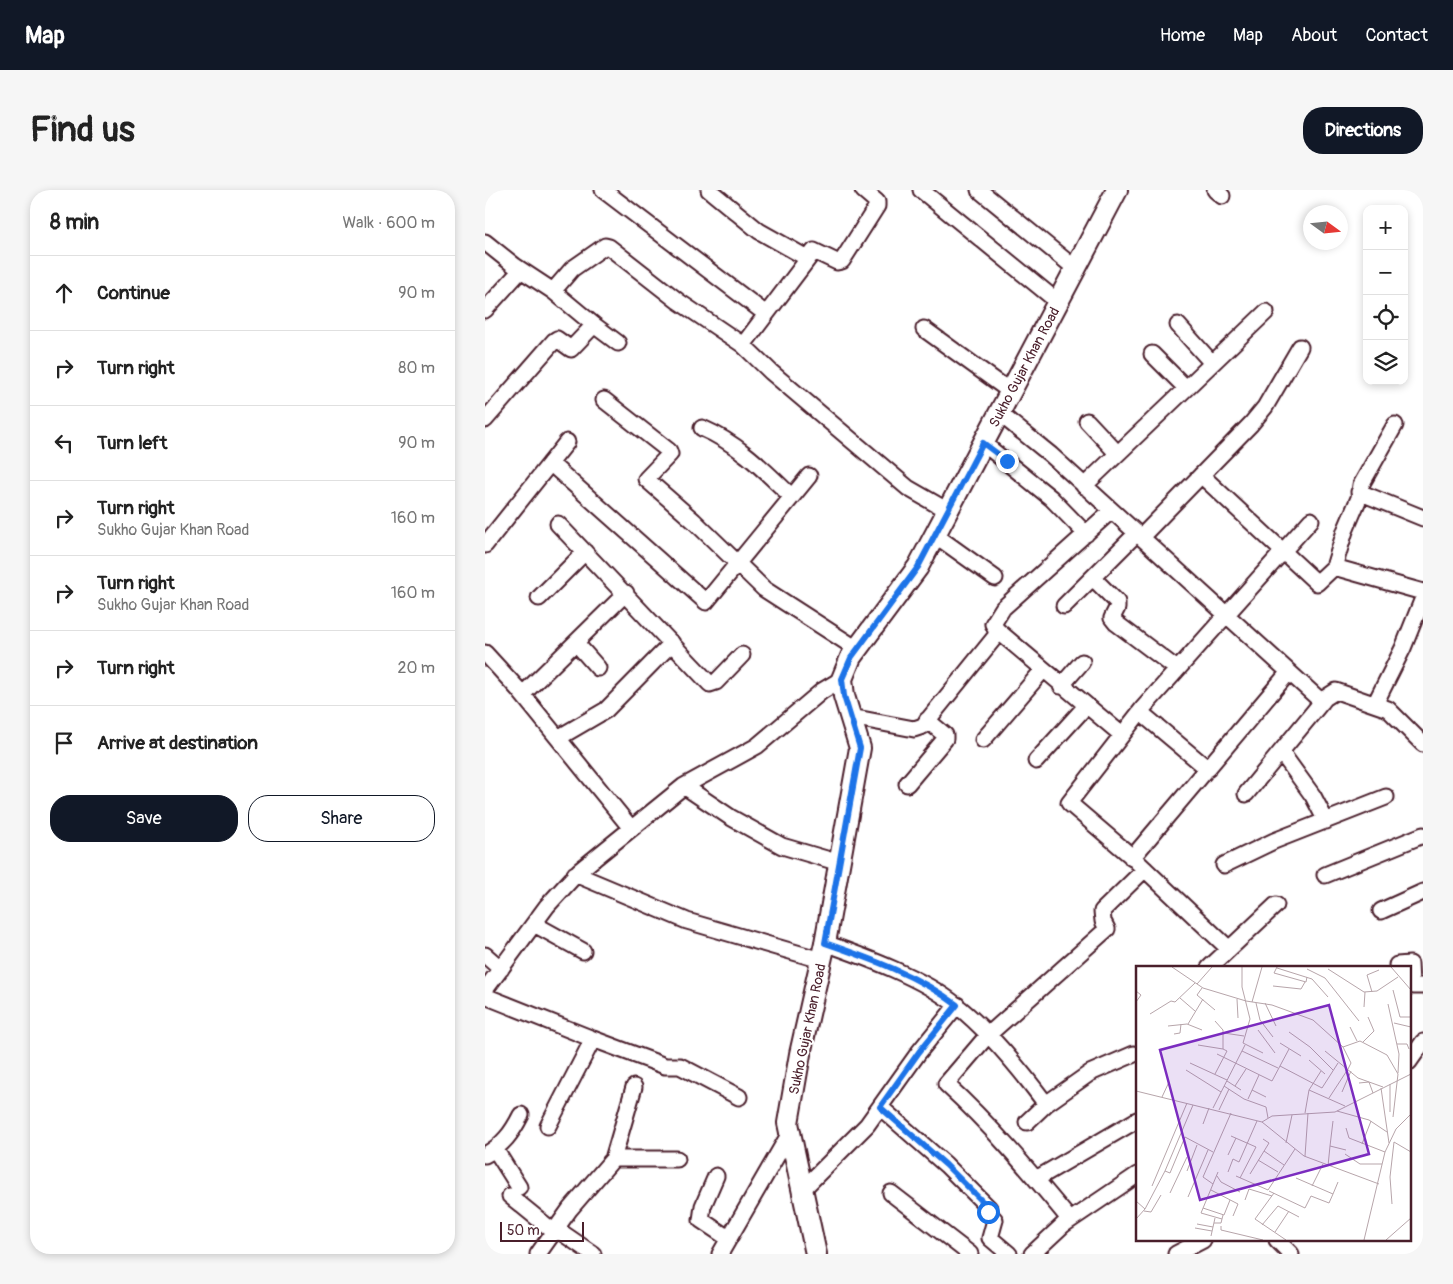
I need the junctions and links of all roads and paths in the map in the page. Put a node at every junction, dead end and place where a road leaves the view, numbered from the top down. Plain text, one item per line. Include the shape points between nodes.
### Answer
1 (603, 190) edge
2 (709, 190) edge
3 (863, 190) edge
4 (921, 190) edge
5 (979, 190) edge
6 (1117, 190) edge
7 (485, 242) edge
8 (807, 258) junction
9 (1076, 269) junction
10 (521, 270) junction
11 (553, 291) junction
12 (1058, 302) junction
13 (485, 310) edge
14 (1266, 312) dead end
15 (766, 314) junction
16 (1178, 325) dead end
17 (594, 326) junction
18 (924, 329) dead end
19 (618, 343) dead end
20 (743, 345) junction
21 (1300, 347) dead end
22 (1152, 354) dead end
23 (1212, 363) junction
24 (1185, 387) junction
25 (1011, 392) junction
26 (604, 400) dead end
27 (999, 413) junction
28 (485, 420) edge
29 (1087, 421) dead end
30 (1395, 425) dead end
31 (703, 428) dead end
32 (567, 442) dead end
33 (983, 443) junction
34 (1117, 453) junction
35 (551, 462) junction
36 (1201, 475) junction
37 (809, 476) dead end
38 (1084, 486) junction
39 (1359, 492) junction
40 (792, 497) junction
41 (948, 511) junction
42 (1111, 511) junction
43 (1423, 518) edge
44 (1311, 520) dead end
45 (558, 524) dead end
46 (1086, 534) junction
47 (935, 535) junction
48 (1139, 535) junction
49 (485, 545) edge
50 (585, 552) junction
51 (1282, 552) junction
52 (739, 563) junction
53 (1334, 567) junction
54 (995, 578) dead end
55 (1093, 578) junction
56 (1423, 592) edge
57 (626, 593) junction
58 (539, 598) dead end
59 (1423, 598) edge
60 (1064, 606) dead end
61 (1225, 615) junction
62 (997, 630) junction
63 (575, 643) junction
64 (672, 643) junction
65 (857, 649) junction
66 (485, 653) edge
67 (742, 655) dead end
68 (1082, 662) dead end
69 (597, 668) dead end
70 (1177, 669) junction
71 (1043, 670) junction
72 (1289, 672) junction
73 (842, 679) junction
74 (1061, 686) junction
75 (523, 694) junction
76 (1322, 702) junction
77 (1375, 704) junction
78 (1086, 706) junction
79 (1140, 712) junction
80 (851, 717) junction
81 (927, 720) junction
82 (1122, 734) junction
83 (558, 738) junction
84 (983, 740) dead end
85 (1423, 744) edge
86 (1281, 752) junction
87 (1036, 761) dead end
88 (1208, 769) junction
89 (907, 784) dead end
90 (684, 786) junction
91 (1246, 794) dead end
92 (1386, 797) dead end
93 (1326, 821) junction
94 (631, 827) junction
95 (1423, 835) edge
96 (1133, 858) junction
97 (840, 863) junction
98 (1224, 865) dead end
99 (1145, 869) junction
100 (575, 874) junction
101 (1325, 875) dead end
102 (1423, 892) edge
103 (1276, 905) dead end
104 (1381, 911) dead end
105 (534, 924) junction
106 (1228, 948) junction
107 (583, 951) dead end
108 (823, 951) junction
109 (485, 955) edge
110 (1397, 965) dead end
111 (1211, 966) edge
112 (1410, 966) edge
113 (501, 969) junction
114 (1411, 984) edge
115 (1423, 986) edge
116 (485, 990) edge
117 (485, 996) edge
118 (957, 1005) junction
119 (987, 1036) junction
120 (593, 1039) junction
121 (1423, 1042) edge
122 (1134, 1054) dead end
123 (1411, 1059) edge
124 (634, 1087) dead end
125 (739, 1097) dead end
126 (1046, 1104) junction
127 (880, 1107) junction
128 (521, 1115) dead end
129 (1136, 1121) edge
130 (1027, 1122) dead end
131 (548, 1126) dead end
132 (790, 1133) junction
133 (490, 1152) edge
134 (677, 1159) dead end
135 (613, 1160) junction
136 (716, 1176) dead end
137 (1136, 1176) edge
138 (1037, 1179) junction
139 (802, 1190) junction
140 (891, 1193) dead end
141 (1070, 1220) junction
142 (554, 1230) junction
143 (728, 1238) junction
144 (1199, 1242) edge
145 (1279, 1242) edge
146 (538, 1254) edge
147 (593, 1254) edge
148 (720, 1254) edge
149 (816, 1254) edge
150 (970, 1254) edge
151 (1009, 1254) edge
152 (1033, 1254) edge
153 (1176, 1254) edge
154 (1291, 1254) edge

1 - 15 street
2 - 8 street via 759,230
3 - 8 street via 877,202 877,206 842,262 814,251
4 - 12 street
5 - 9 street
6 - 9 main road, Sukho Gujar Khan Road
7 - 10 street
8 - 15 street
9 - 12 main road, Sukho Gujar Khan Road
10 - 11 street
10 - 13 street
11 - 17 street
11 - 20 street via 572,268 605,246 609,247
12 - 25 main road, Sukho Gujar Khan Road
14 - 23 street
15 - 20 street
16 - 23 street
17 - 19 street
17 - 28 street via 571,349 557,339 554,341
18 - 25 street
20 - 41 street via 887,471 908,488
21 - 36 street via 1265,407
22 - 24 street
23 - 24 street
24 - 34 street
25 - 27 main road, Sukho Gujar Khan Road
26 - 52 street via 669,451 646,480
27 - 33 main road, Sukho Gujar Khan Road
27 - 38 street
29 - 34 street
30 - 39 street
31 - 40 street via 732,443 758,463
32 - 35 street
33 - 41 main road, Sukho Gujar Khan Road
33 - 46 street via 1051,498
34 - 38 street
35 - 49 street
35 - 52 street via 706,602
36 - 48 street
36 - 51 street
37 - 40 street
38 - 42 street
39 - 43 street
39 - 53 street
40 - 52 street
41 - 47 main road, Sukho Gujar Khan Road
42 - 46 street
42 - 48 street
44 - 51 street
45 - 50 street
46 - 62 street via 1003,608 993,624
47 - 54 street
47 - 65 main road, Sukho Gujar Khan Road via 918,567
48 - 55 street
48 - 61 street
50 - 57 street
50 - 58 street
51 - 53 street via 1314,583
51 - 61 street
52 - 65 street via 764,589
53 - 56 street
55 - 60 street
55 - 70 street via 1117,602 1112,618 1116,623
57 - 63 street
57 - 64 street
59 - 77 street
61 - 70 street
61 - 72 street
62 - 71 street
62 - 81 street via 992,641
63 - 69 street
63 - 75 street
64 - 67 street via 710,684 716,682
64 - 83 street via 606,710
65 - 73 main road, Sukho Gujar Khan Road
66 - 75 street
68 - 74 street
70 - 79 street
71 - 74 street
71 - 84 street
72 - 76 street
72 - 88 street
73 - 80 main road, Sukho Gujar Khan Road
73 - 90 street via 822,691 757,746
74 - 78 street
75 - 83 street
76 - 77 street via 1336,691
76 - 86 street
77 - 85 street via 1388,710
78 - 82 street
78 - 87 street
79 - 82 street
79 - 88 street
80 - 81 street via 914,729
80 - 97 main road, Sukho Gujar Khan Road via 860,748
81 - 89 street via 945,735 945,739
82 - 96 street via 1069,803
83 - 94 street
86 - 91 street
86 - 93 street via 1313,796
88 - 96 street
90 - 94 street
90 - 97 street via 782,846
92 - 93 street
93 - 98 street
94 - 100 street
95 - 101 street
96 - 99 street
97 - 108 main road, Sukho Gujar Khan Road
99 - 106 street
99 - 119 street via 1102,911 1107,929
100 - 105 street
100 - 108 street via 687,921 769,947
102 - 104 street
103 - 106 street
105 - 107 street
105 - 113 street
106 - 111 street
108 - 118 street via 858,954
108 - 132 main road, Sukho Gujar Khan Road via 800,1054 788,1123
109 - 113 street
110 - 112 street
113 - 116 street
114 - 115 street
117 - 120 street
118 - 119 street
118 - 127 street
119 - 126 street via 1026,1076
119 - 138 street via 946,1084 984,1119
120 - 125 street via 665,1066 680,1066
120 - 131 street
121 - 123 street
122 - 126 street via 1090,1073
124 - 135 street
126 - 130 street
127 - 139 street via 855,1139
127 - 151 street via 989,1208 988,1212 995,1220 990,1238
128 - 133 street via 512,1132
129 - 138 street
132 - 139 main road, Sukho Gujar Khan Road
132 - 143 street
133 - 142 street via 514,1192
134 - 135 street
135 - 142 street
136 - 143 street via 703,1206 701,1220
137 - 141 street
138 - 141 street
139 - 149 main road, Sukho Gujar Khan Road
140 - 150 street
141 - 152 street
142 - 146 street
142 - 147 street
143 - 148 street
144 - 153 street
145 - 154 street

